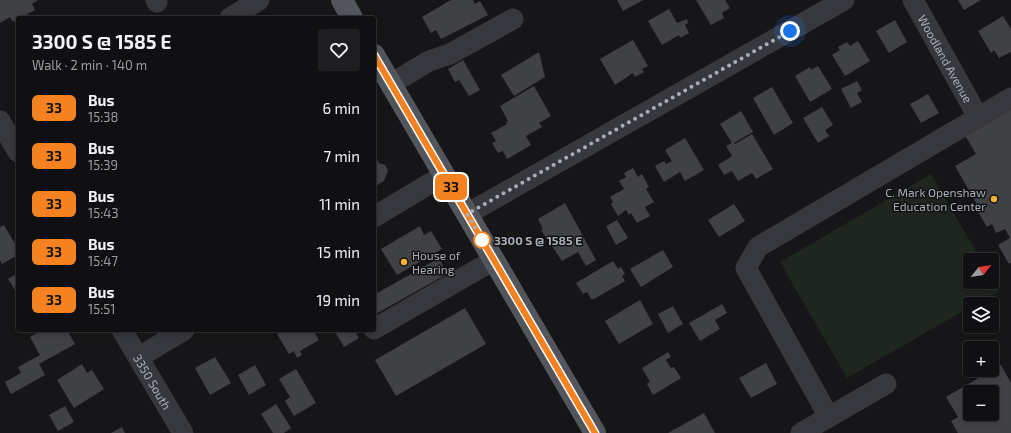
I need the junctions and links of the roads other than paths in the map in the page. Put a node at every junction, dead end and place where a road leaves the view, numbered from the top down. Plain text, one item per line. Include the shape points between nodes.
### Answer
1 (259, 0) edge
2 (342, 0) edge
3 (844, 0) edge
4 (913, 0) edge
5 (233, 16) edge
6 (351, 16) edge
7 (513, 19) dead end
8 (376, 58) edge
9 (391, 84) junction
10 (1011, 98) edge
11 (978, 117) junction
12 (0, 121) edge
13 (16, 149) edge
14 (444, 175) junction
15 (467, 214) junction
16 (376, 216) edge
17 (494, 260) junction
18 (376, 327) edge
19 (123, 332) edge
20 (181, 332) edge
21 (139, 357) junction
22 (886, 384) dead end
23 (829, 417) junction
24 (183, 433) edge
25 (595, 433) edge
26 (801, 433) edge

1 - 5 street
2 - 6 main road
3 - 15 street
4 - 11 street, Woodland Avenue
7 - 9 street via 450,54 429,61
8 - 9 main road
9 - 14 main road
10 - 11 street
11 - 23 street via 758,247 750,258 746,268
12 - 13 street
14 - 15 main road
14 - 16 street
15 - 17 main road
17 - 18 street
17 - 25 main road
19 - 21 street, 3350 South
20 - 21 street
21 - 24 street, 3350 South
22 - 23 street
23 - 26 street

